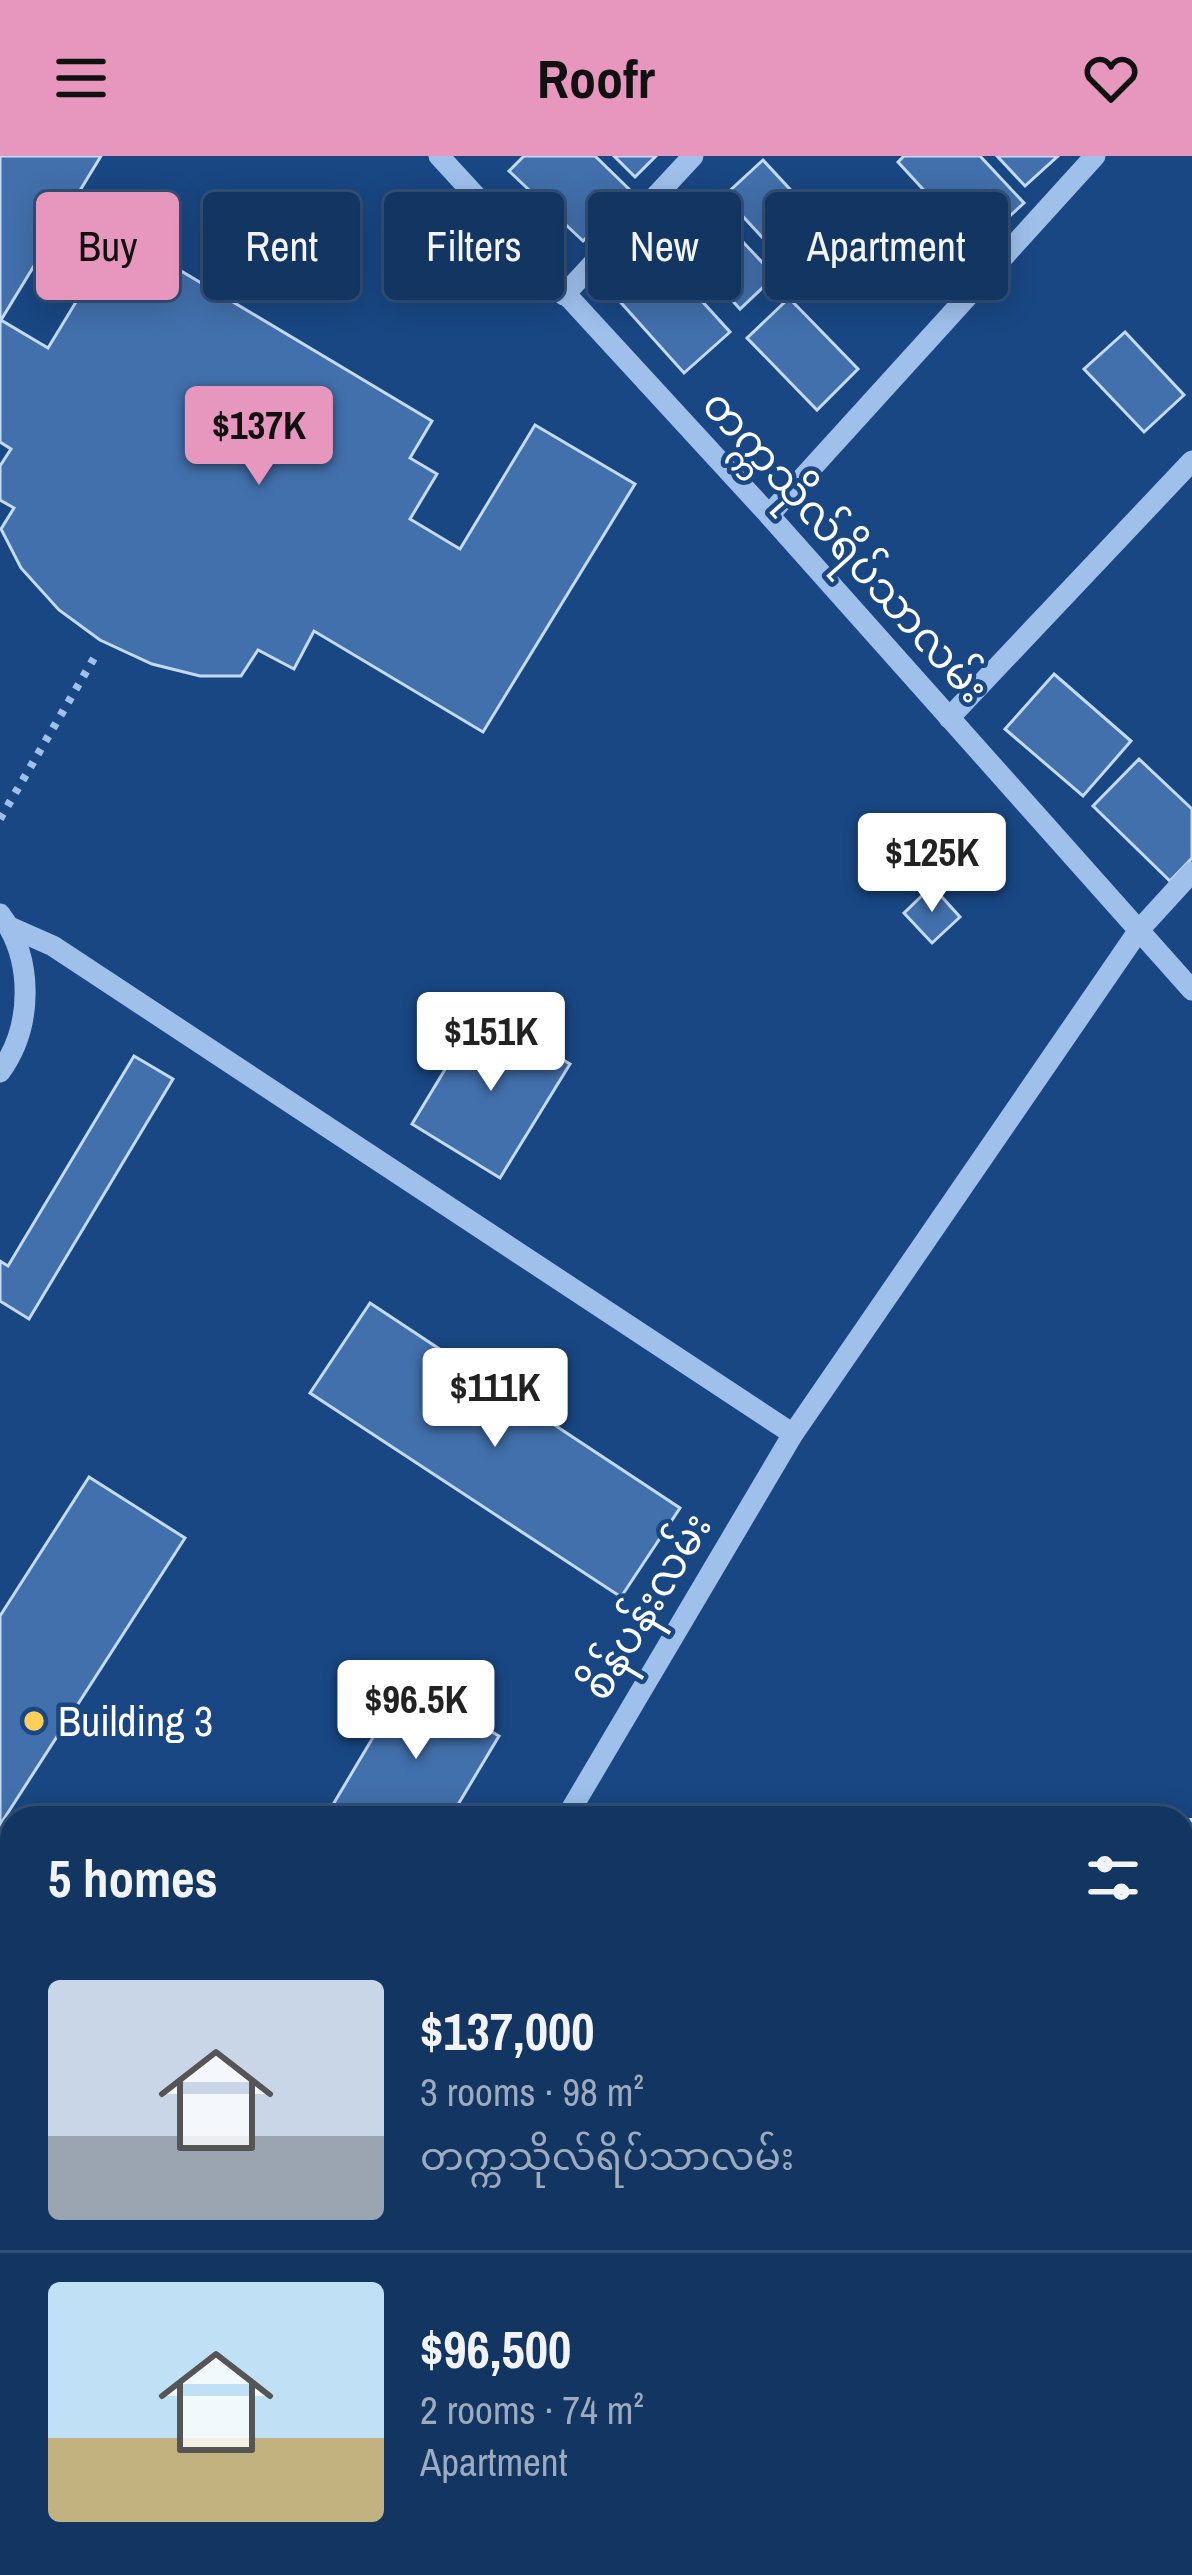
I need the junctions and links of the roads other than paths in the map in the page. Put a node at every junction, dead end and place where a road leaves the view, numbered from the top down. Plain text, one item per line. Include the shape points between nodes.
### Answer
1 (440, 156) edge
2 (693, 156) edge
3 (1095, 156) edge
4 (472, 192) edge
5 (564, 295) joint
6 (1192, 461) edge
7 (769, 515) junction
8 (950, 718) junction
9 (1192, 872) edge
10 (5, 921) edge
11 (1139, 930) junction
12 (1192, 990) edge
13 (0, 1072) edge
14 (793, 1434) junction
15 (573, 1806) edge

1 - 4 street, တက္ကသိုလ်ရိပ်သာလမ်း
2 - 5 street
3 - 7 street
5 - 7 street, တက္ကသိုလ်ရိပ်သာလမ်း
6 - 8 street
7 - 8 street, တက္ကသိုလ်ရိပ်သာလမ်း
8 - 11 street, တက္ကသိုလ်ရိပ်သာလမ်း
9 - 11 street, စိန်ပန်းလမ်း
10 - 13 street via 24,969 25,1014
10 - 14 street
11 - 12 street, တက္ကသိုလ်ရိပ်သာလမ်း
11 - 14 street, စိန်ပန်းလမ်း
14 - 15 street, စိန်ပန်းလမ်း

